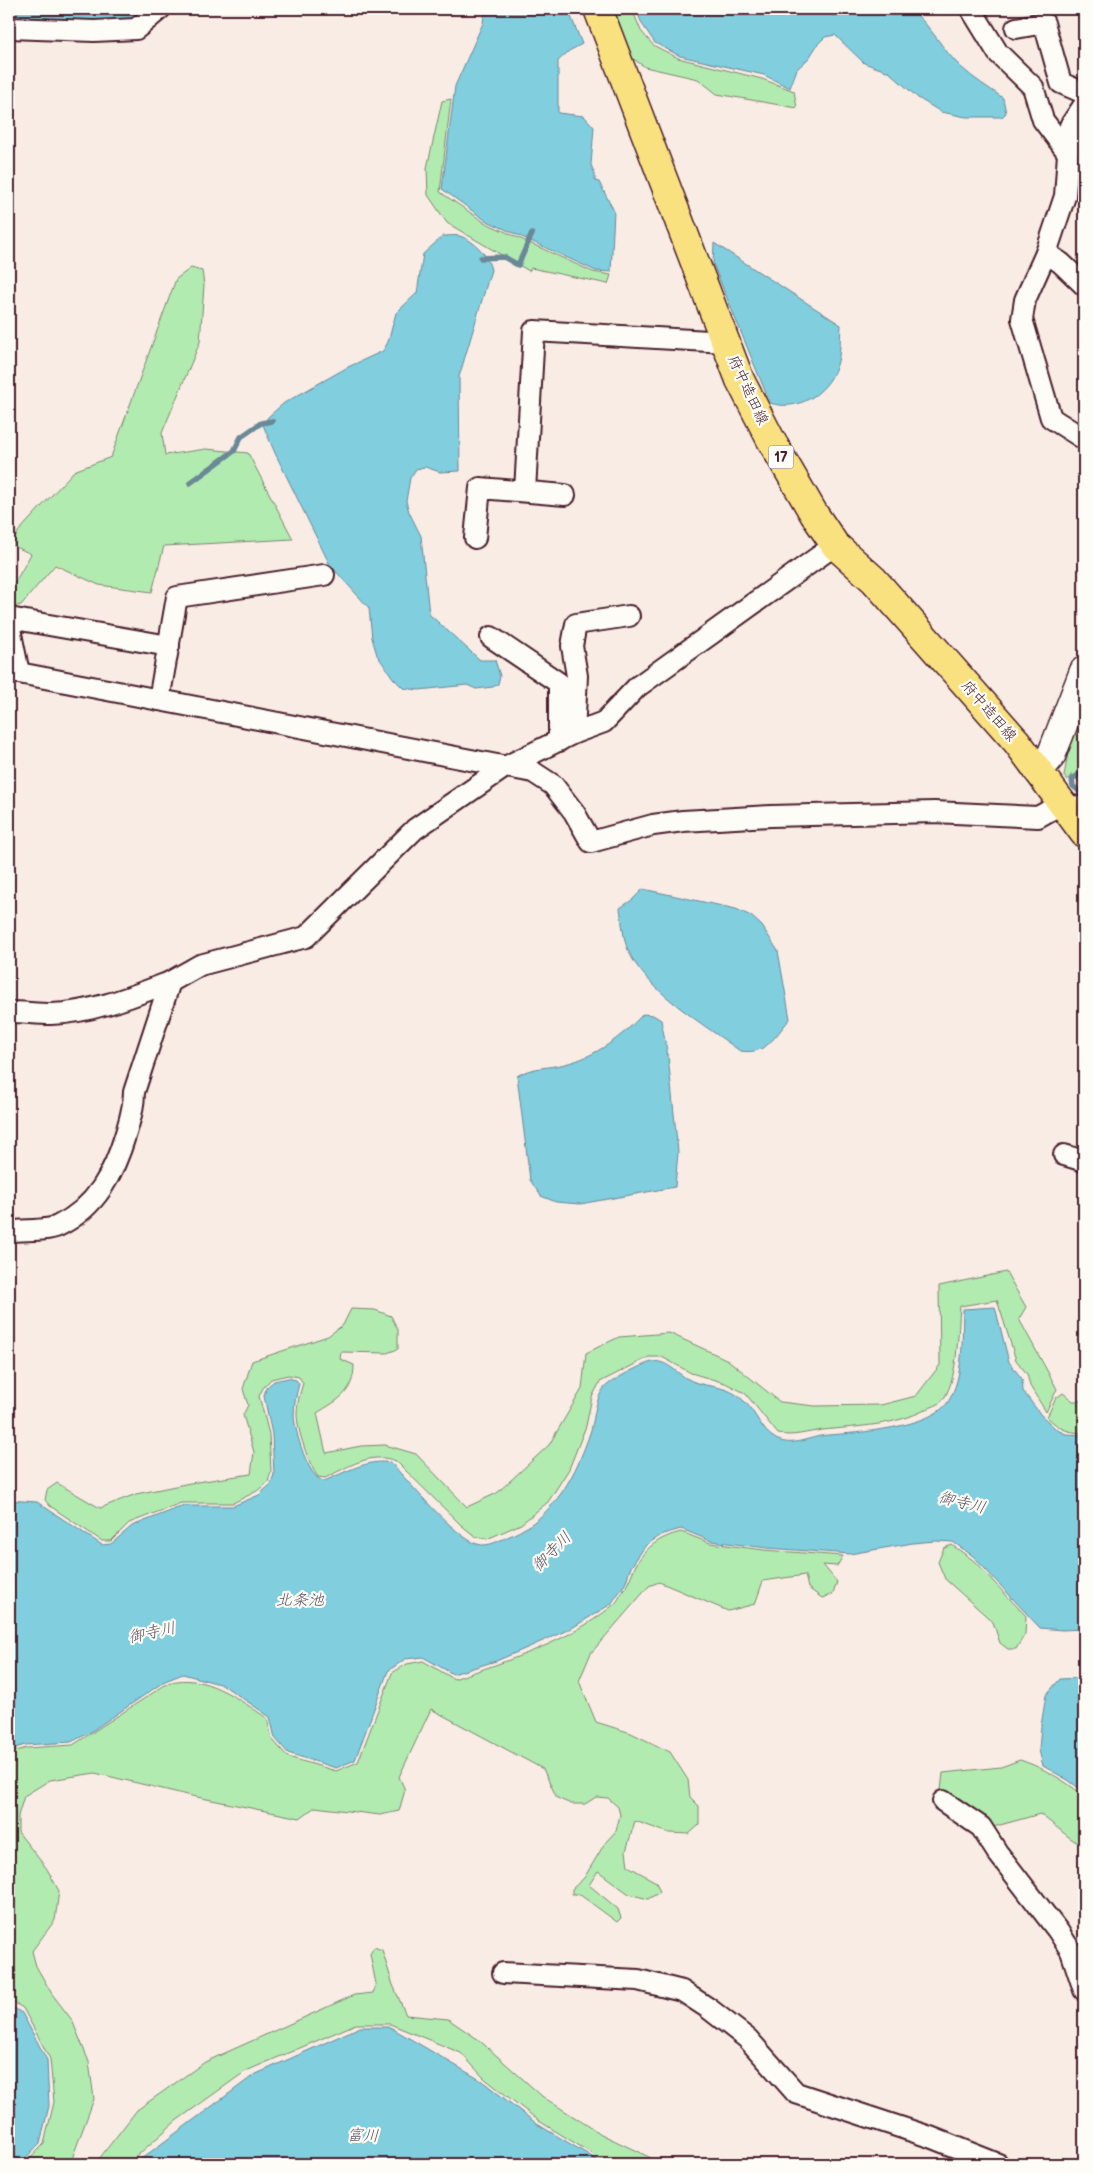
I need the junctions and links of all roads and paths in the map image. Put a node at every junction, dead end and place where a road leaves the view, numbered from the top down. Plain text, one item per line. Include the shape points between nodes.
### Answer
1 (160, 9) edge
2 (598, 9) edge
3 (971, 9) edge
4 (9, 28) edge
5 (1016, 28) dead end
6 (1084, 93) edge
7 (1084, 106) edge
8 (1068, 153) junction
9 (1046, 253) junction
10 (1084, 285) edge
11 (726, 342) junction
12 (1084, 439) edge
13 (525, 491) junction
14 (565, 495) dead end
15 (475, 538) dead end
16 (835, 545) junction
17 (324, 575) dead end
18 (629, 616) dead end
19 (9, 618) edge
20 (9, 624) edge
21 (490, 637) dead end
22 (168, 646) junction
23 (1084, 671) edge
24 (14, 673) edge
25 (159, 700) junction
26 (566, 737) junction
27 (505, 767) junction
28 (1038, 771) junction
29 (1073, 806) edge
30 (1084, 833) edge
31 (170, 982) junction
32 (9, 1012) edge
33 (1064, 1155) dead end
34 (1084, 1161) edge
35 (9, 1231) edge
36 (943, 1801) dead end
37 (503, 1973) dead end
38 (1084, 1990) edge
39 (998, 2164) edge

1 - 4 street via 136,29
2 - 11 main road, 府中造田線 / 17
3 - 8 street via 998,53 1033,87 1043,120
5 - 6 street via 1044,23 1061,82
7 - 8 street via 1070,126
8 - 9 street via 1065,196
9 - 10 street
9 - 12 street via 1025,300 1022,319 1051,418
11 - 13 street via 534,331
11 - 16 main road, 府中造田線 / 17 via 740,380 771,440
13 - 14 street
13 - 15 street via 480,488
16 - 26 street via 637,687 604,722
16 - 28 main road, 府中造田線 / 17 via 874,580 1017,742
17 - 22 street via 177,596
18 - 26 street via 576,624 572,646 576,676
19 - 22 street
20 - 24 street
21 - 26 street via 559,683
22 - 25 street
23 - 28 street via 1050,756
24 - 25 street
25 - 27 street
26 - 27 street
27 - 29 street via 533,772 553,785 592,842 653,825 683,821 934,812 1038,817
27 - 31 street via 415,829 306,938 200,965
28 - 29 main road, 府中造田線 / 17
29 - 30 main road, 府中造田線 / 17
31 - 32 street via 86,1009 52,1014
31 - 35 street via 134,1092 134,1106 119,1158 108,1181 86,1208 56,1227
33 - 34 street
36 - 38 street via 981,1827 1071,1951
37 - 39 street via 638,1980 682,1991 748,2039 796,2093

